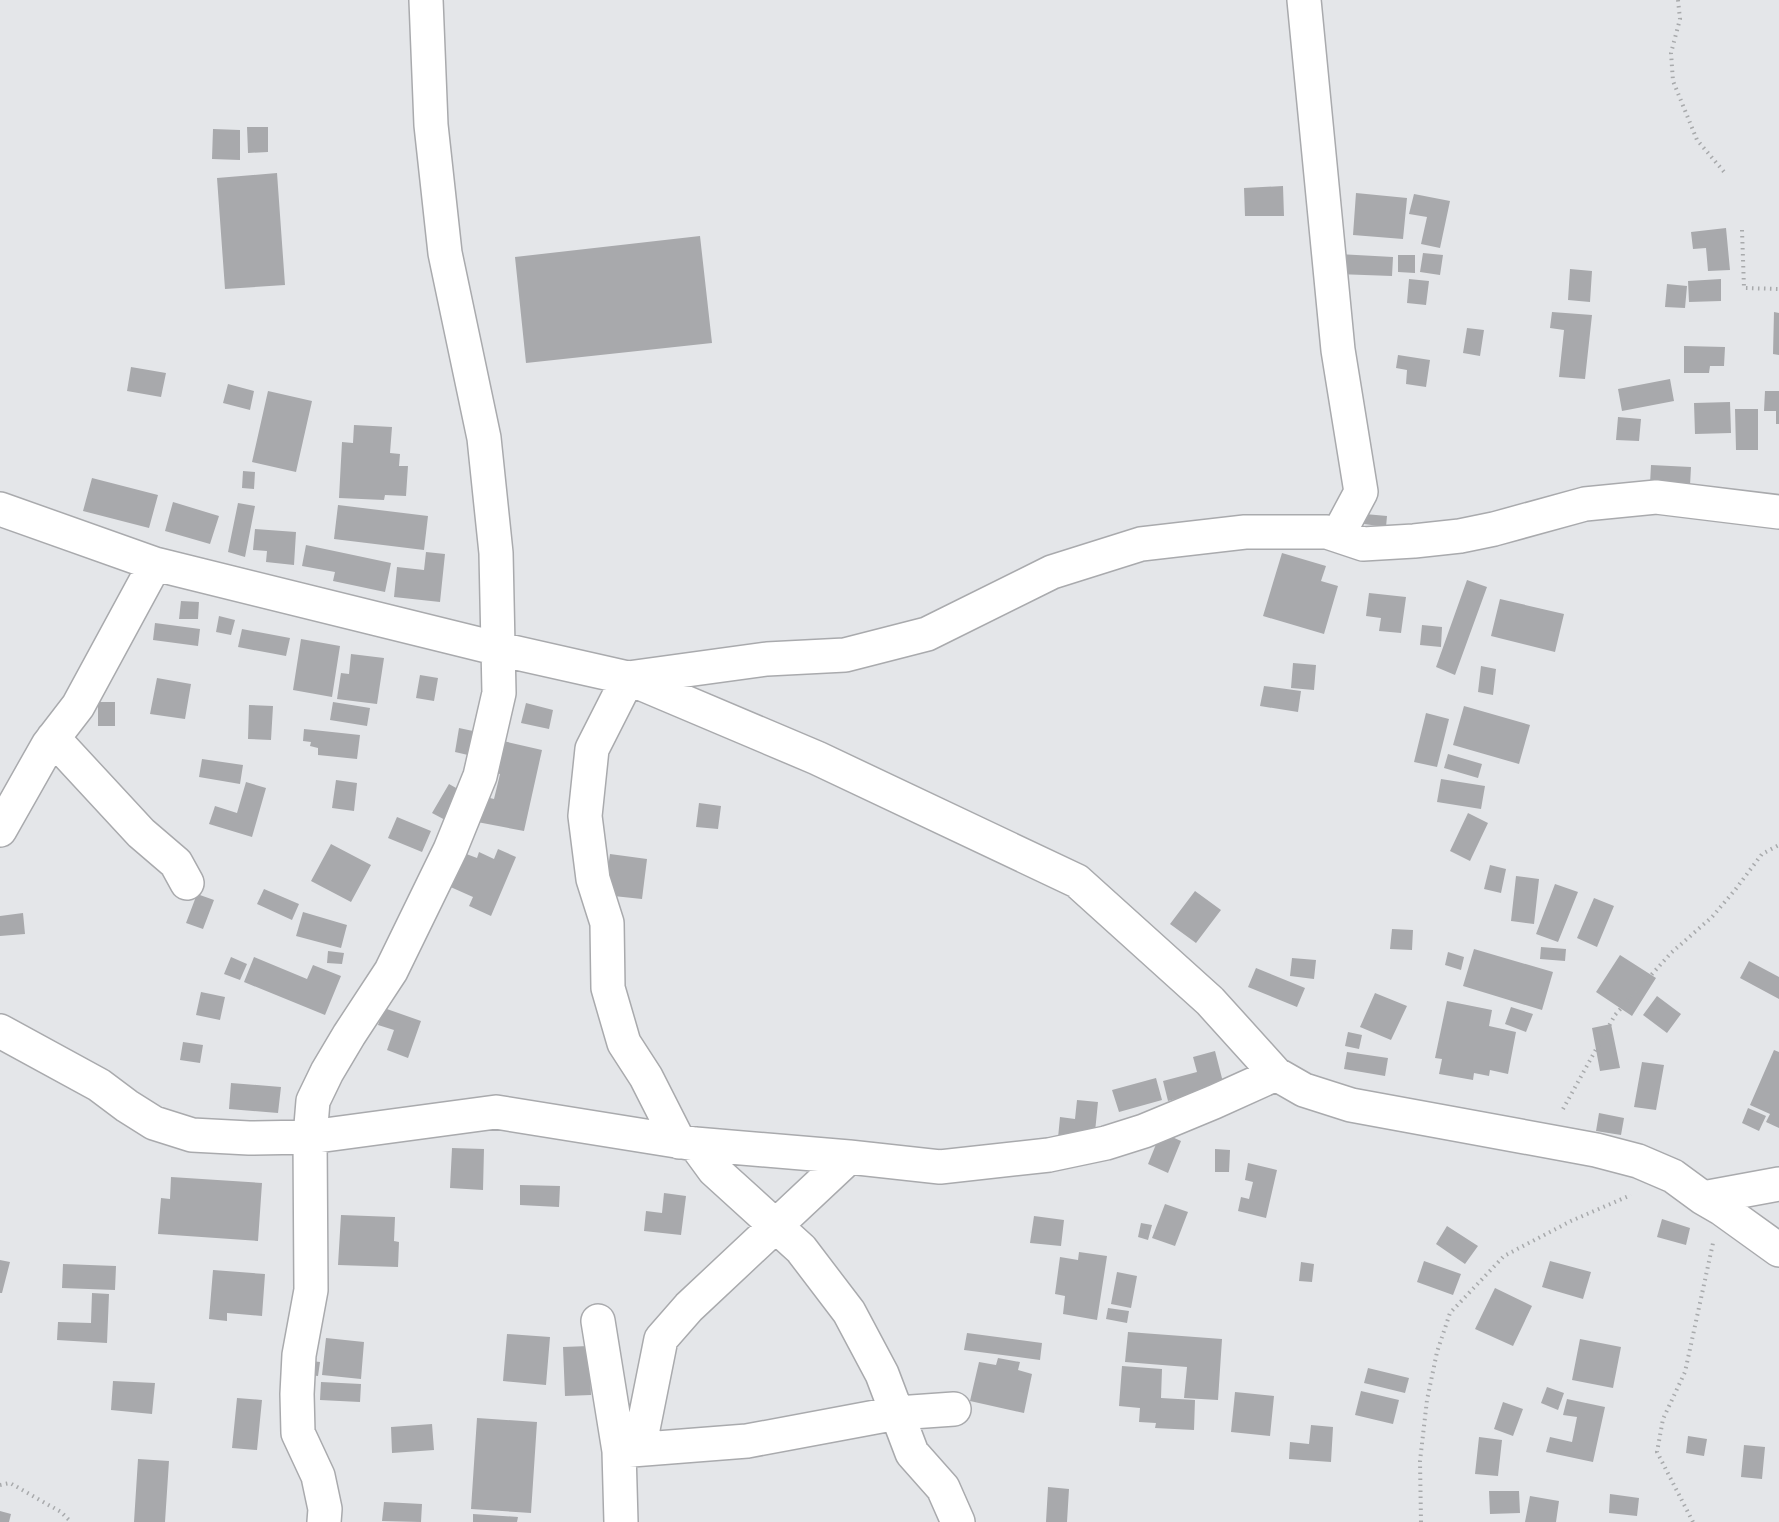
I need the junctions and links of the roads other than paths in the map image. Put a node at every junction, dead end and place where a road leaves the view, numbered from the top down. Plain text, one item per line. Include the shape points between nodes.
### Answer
1 (426, 0) edge
2 (1304, 0) edge
3 (0, 509) edge
4 (1779, 512) edge
5 (1338, 536) junction
6 (155, 564) junction
7 (499, 649) junction
8 (628, 678) junction
9 (53, 738) junction
10 (0, 830) edge
11 (187, 883) dead end
12 (0, 1031) edge
13 (1276, 1074) junction
14 (310, 1137) junction
15 (687, 1143) junction
16 (849, 1157) junction
17 (1779, 1184) edge
18 (1713, 1203) junction
19 (776, 1226) junction
20 (1779, 1250) edge
21 (598, 1321) dead end
22 (954, 1409) dead end
23 (897, 1413) junction
24 (629, 1450) junction
25 (324, 1522) edge
26 (621, 1522) edge
27 (958, 1522) edge

1 - 7 street via 431,125 445,253 484,438 496,553
2 - 5 street via 1338,350 1361,492
3 - 6 street
4 - 5 street via 1656,497 1585,504 1460,536 1363,544
5 - 8 street via 1327,532 1245,532 1141,544 1052,572 927,634 845,655 767,659
6 - 7 street
6 - 9 street via 78,706
7 - 8 street
7 - 14 street via 499,693 480,776 450,850 391,971 327,1072 314,1101
8 - 13 street via 817,758 1077,881 1210,1001
8 - 15 street via 592,749 585,816 593,879 607,922 609,988 624,1044
9 - 10 street
9 - 11 street via 141,833 176,863
12 - 14 street via 99,1085 154,1123 192,1135
13 - 16 street via 1143,1131 1049,1155 940,1167
13 - 18 street via 1304,1090 1350,1105 1638,1161 1673,1176
14 - 15 street via 496,1112
14 - 25 street via 311,1290 299,1355 298,1433 318,1476
15 - 16 street
15 - 19 street
16 - 19 street
17 - 18 street
18 - 20 street
19 - 23 street via 801,1249 849,1312 882,1374
19 - 24 street via 688,1307 661,1339
21 - 24 street
22 - 23 street
23 - 24 street via 747,1441
23 - 27 street via 912,1453 942,1488
24 - 26 street

